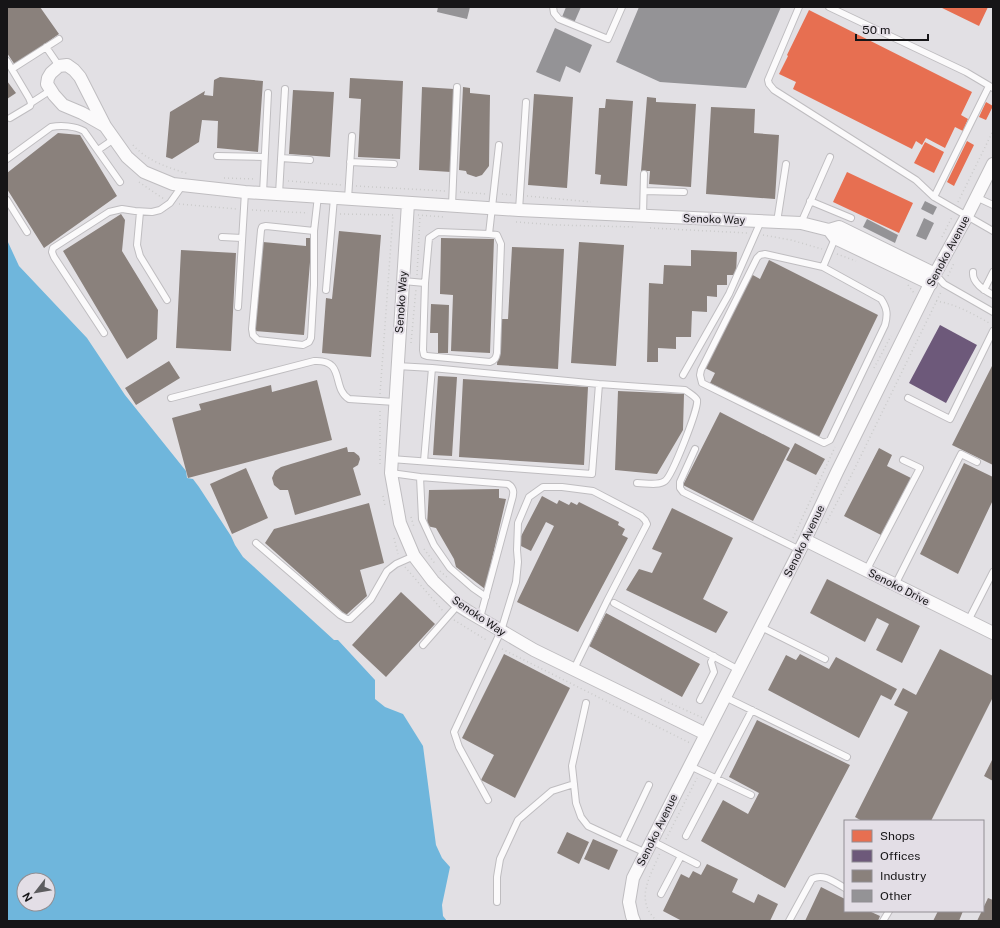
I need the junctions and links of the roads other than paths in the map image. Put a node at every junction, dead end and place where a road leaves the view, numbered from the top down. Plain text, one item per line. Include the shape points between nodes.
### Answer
1 (552, 7) edge
2 (622, 7) edge
3 (799, 7) edge
4 (829, 7) edge
5 (59, 39) dead end
6 (46, 47) junction
7 (7, 61) edge
8 (59, 66) junction
9 (12, 69) junction
10 (457, 87) dead end
11 (991, 87) edge
12 (285, 89) dead end
13 (51, 90) junction
14 (268, 93) dead end
15 (526, 102) dead end
16 (31, 103) junction
17 (10, 118) dead end
18 (105, 126) junction
19 (352, 136) dead end
20 (114, 139) junction
21 (499, 145) dead end
22 (98, 150) junction
23 (217, 156) dead end
24 (264, 157) junction
25 (830, 157) dead end
26 (281, 158) junction
27 (7, 159) edge
28 (310, 160) dead end
29 (350, 162) junction
30 (394, 164) dead end
31 (786, 164) dead end
32 (993, 164) edge
33 (644, 174) dead end
34 (120, 182) dead end
35 (182, 186) junction
36 (644, 191) junction
37 (245, 192) junction
38 (684, 192) dead end
39 (263, 193) junction
40 (279, 194) junction
41 (318, 196) junction
42 (934, 197) junction
43 (976, 197) junction
44 (334, 198) junction
45 (348, 199) junction
46 (7, 200) edge
47 (810, 201) junction
48 (452, 205) junction
49 (993, 205) edge
50 (492, 208) junction
51 (407, 209) junction
52 (519, 210) junction
53 (140, 212) junction
54 (967, 216) junction
55 (851, 218) dead end
56 (761, 221) junction
57 (642, 222) junction
58 (777, 222) junction
59 (801, 223) junction
60 (314, 231) junction
61 (993, 231) edge
62 (27, 232) dead end
63 (834, 232) junction
64 (489, 234) junction
65 (222, 237) dead end
66 (242, 238) junction
67 (822, 268) junction
68 (973, 272) dead end
69 (993, 272) edge
70 (933, 279) junction
71 (403, 281) junction
72 (425, 283) junction
73 (944, 284) junction
74 (326, 290) dead end
75 (984, 290) junction
76 (993, 295) edge
77 (167, 300) dead end
78 (238, 307) dead end
79 (993, 312) edge
80 (993, 331) edge
81 (104, 333) dead end
82 (397, 366) junction
83 (432, 368) junction
84 (684, 376) dead end
85 (599, 384) junction
86 (171, 398) dead end
87 (908, 398) dead end
88 (395, 402) junction
89 (695, 449) dead end
90 (903, 460) dead end
91 (385, 461) junction
92 (424, 461) junction
93 (977, 462) dead end
94 (391, 473) junction
95 (420, 477) junction
96 (638, 483) dead end
97 (256, 543) dead end
98 (802, 545) junction
99 (414, 556) junction
100 (866, 570) junction
101 (993, 572) edge
102 (895, 585) junction
103 (486, 596) junction
104 (614, 602) dead end
105 (458, 605) junction
106 (480, 618) junction
107 (968, 621) junction
108 (761, 627) junction
109 (501, 631) junction
110 (993, 633) edge
111 (422, 644) dead end
112 (714, 656) junction
113 (825, 658) dead end
114 (574, 669) junction
115 (739, 670) junction
116 (725, 697) junction
117 (700, 700) dead end
118 (586, 703) dead end
119 (752, 710) junction
120 (706, 734) junction
121 (847, 757) dead end
122 (695, 768) junction
123 (716, 778) junction
124 (574, 784) junction
125 (649, 784) dead end
126 (751, 795) dead end
127 (488, 800) dead end
128 (686, 836) dead end
129 (622, 842) junction
130 (657, 844) junction
131 (646, 853) junction
132 (681, 856) junction
133 (697, 864) dead end
134 (844, 887) edge
135 (661, 894) dead end
136 (497, 902) dead end
137 (888, 912) edge
138 (634, 921) edge
139 (789, 921) edge
140 (883, 921) edge

1 - 2 lane via 559,18 608,39
3 - 42 lane via 768,80 774,90 916,180
4 - 11 lane via 966,72
5 - 6 lane
6 - 8 lane
6 - 9 lane
7 - 9 lane
8 - 13 street via 48,78 47,84
8 - 18 street, Senoko Way via 67,65 80,77
9 - 16 lane
10 - 48 lane
11 - 42 lane
12 - 26 lane
13 - 16 lane
13 - 18 street, Senoko Way via 63,105
14 - 24 lane
15 - 52 lane
16 - 17 lane
18 - 20 street, Senoko Way
19 - 29 lane
20 - 22 lane
20 - 35 street, Senoko Way via 127,157 144,172
21 - 50 lane
22 - 27 lane via 84,131 57,126 51,127
22 - 34 lane
23 - 24 lane
24 - 39 lane
25 - 47 lane
26 - 28 lane
26 - 40 lane
29 - 30 lane
29 - 45 lane
31 - 58 lane
32 - 43 street, Senoko Avenue
33 - 36 lane
35 - 37 street, Senoko Way
35 - 53 lane via 170,203 160,210
36 - 38 lane
36 - 57 lane
37 - 39 street, Senoko Way
37 - 66 lane
39 - 40 street, Senoko Way
40 - 41 street, Senoko Way
41 - 44 street, Senoko Way
41 - 60 lane
42 - 54 lane
43 - 49 lane
43 - 54 street, Senoko Avenue
44 - 45 street, Senoko Way
44 - 74 lane
45 - 51 street, Senoko Way
46 - 62 lane
47 - 55 lane
47 - 59 lane
48 - 50 street, Senoko Way
48 - 51 street, Senoko Way
50 - 52 street, Senoko Way
50 - 64 lane
51 - 71 street, Senoko Way
52 - 57 street, Senoko Way
53 - 77 lane via 138,250
53 - 81 lane via 122,209 109,212 52,250
54 - 61 lane
54 - 70 street, Senoko Avenue
56 - 57 street, Senoko Way
56 - 58 street, Senoko Way
56 - 84 lane via 729,294
58 - 59 street, Senoko Way
59 - 63 street, Senoko Way
60 - 60 lane via 314,286 309,342 303,344 258,340 252,329 262,227
63 - 67 lane via 830,251
63 - 70 street, Senoko Way
64 - 72 lane via 438,232 431,235
64 - 72 lane via 497,235 501,244 497,353 494,360 453,360 424,355
65 - 66 lane
66 - 78 lane
67 - 67 lane via 765,254 760,255 700,375 702,383 824,443 830,440 885,325 887,312 881,299
68 - 75 lane via 974,279
69 - 75 lane
70 - 73 lane, Senoko Way
70 - 73 lane, Senoko Way
70 - 98 street, Senoko Avenue
71 - 72 lane
71 - 82 street, Senoko Way
73 - 79 lane, Senoko Way
75 - 76 lane
80 - 87 lane via 950,419
82 - 83 lane
82 - 88 street, Senoko Way
83 - 85 lane
83 - 92 lane
85 - 92 lane via 592,474
85 - 96 lane via 685,390 697,400 697,408 668,478 659,484
86 - 88 lane via 322,361 329,362 333,367 349,400
88 - 91 street, Senoko Way
89 - 98 lane via 680,482 683,492
90 - 100 lane via 920,468
91 - 92 lane
91 - 94 street, Senoko Way
93 - 102 lane via 961,454
94 - 95 lane
94 - 99 street, Senoko Way via 400,523
95 - 103 lane via 422,519 434,545 450,568
95 - 103 lane via 496,482 511,486 514,493
97 - 99 lane via 347,619 371,599 387,571
98 - 100 street, Senoko Drive
98 - 108 street, Senoko Avenue
99 - 105 street, Senoko Way via 433,581
100 - 102 street, Senoko Drive
101 - 107 lane
102 - 107 street, Senoko Drive
103 - 106 lane
104 - 112 lane
105 - 106 street, Senoko Way
105 - 111 lane
106 - 109 street, Senoko Way
107 - 110 street, Senoko Drive
108 - 113 lane
108 - 115 street, Senoko Avenue
109 - 114 street, Senoko Way
109 - 114 lane via 516,582 518,523 529,497 543,487 593,491 641,516 647,524
109 - 127 lane via 454,732 459,747
112 - 115 lane
112 - 117 lane via 711,662 714,672
114 - 120 street, Senoko Way
115 - 116 street, Senoko Avenue
116 - 119 lane
116 - 120 street, Senoko Avenue
118 - 124 lane via 572,766
119 - 121 lane
119 - 123 lane
120 - 122 street, Senoko Avenue
122 - 123 lane
122 - 130 street, Senoko Avenue
123 - 126 lane
123 - 128 lane
124 - 129 lane via 576,803 581,817 588,826
124 - 136 lane via 552,791 518,820 500,859
125 - 129 lane
129 - 131 lane
130 - 131 street, Senoko Avenue
130 - 132 lane
131 - 138 street, Senoko Avenue via 634,878 629,902
132 - 133 lane
132 - 135 lane
134 - 139 lane via 824,877 812,879
137 - 140 lane

